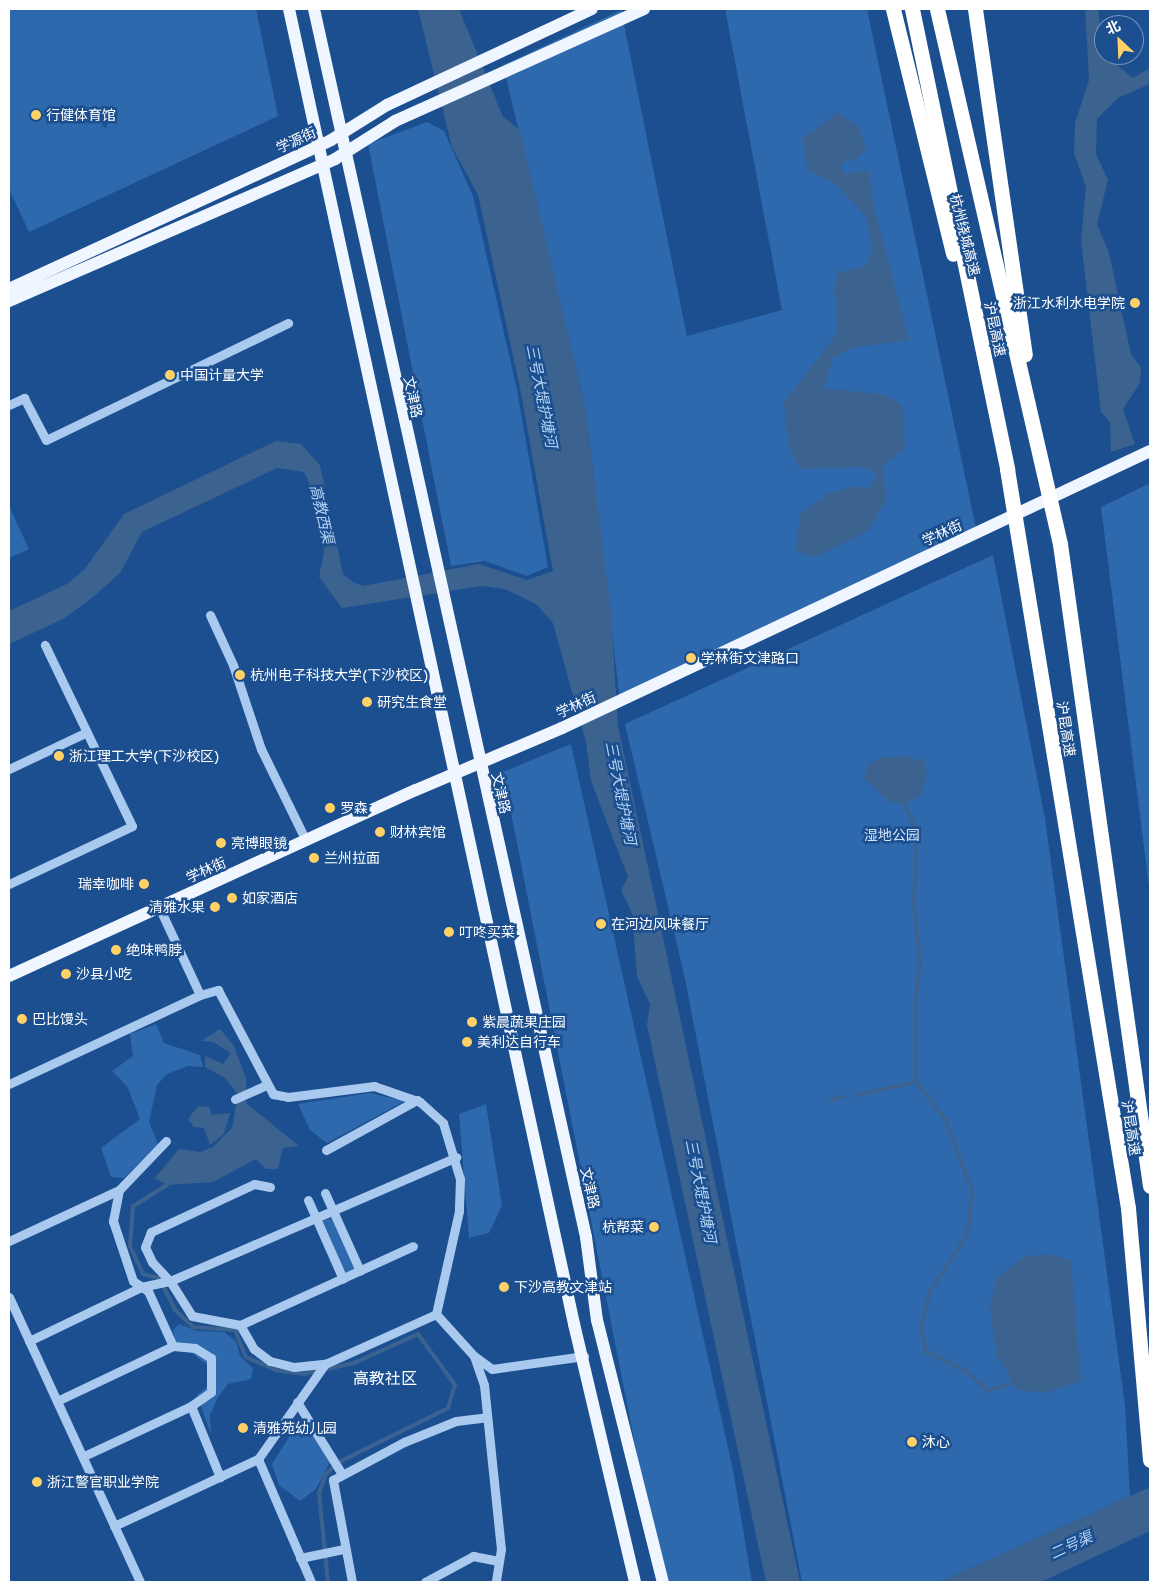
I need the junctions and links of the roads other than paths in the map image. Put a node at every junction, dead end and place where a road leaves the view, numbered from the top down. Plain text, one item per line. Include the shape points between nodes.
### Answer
1 (289, 9) edge
2 (314, 9) edge
3 (592, 9) edge
4 (644, 9) edge
5 (893, 9) edge
6 (912, 9) edge
7 (937, 9) edge
8 (975, 9) edge
9 (343, 133) junction
10 (319, 146) junction
11 (344, 153) junction
12 (321, 164) junction
13 (9, 289) edge
14 (9, 301) edge
15 (288, 323) dead end
16 (9, 405) edge
17 (1150, 451) edge
18 (1042, 464) junction
19 (1007, 469) junction
20 (210, 615) dead end
21 (45, 645) dead end
22 (87, 732) junction
23 (479, 764) junction
24 (9, 769) edge
25 (455, 773) junction
26 (306, 841) junction
27 (9, 884) edge
28 (159, 907) junction
29 (9, 976) edge
30 (200, 995) junction
31 (9, 1084) edge
32 (266, 1086) junction
33 (235, 1099) dead end
34 (417, 1100) junction
35 (166, 1140) dead end
36 (326, 1150) dead end
37 (456, 1157) junction
38 (1150, 1186) edge
39 (270, 1187) dead end
40 (119, 1190) junction
41 (325, 1193) dead end
42 (308, 1200) dead end
43 (334, 1210) junction
44 (316, 1218) junction
45 (9, 1241) edge
46 (413, 1246) dead end
47 (360, 1271) junction
48 (343, 1279) junction
49 (170, 1281) junction
50 (141, 1287) junction
51 (9, 1297) edge
52 (436, 1314) junction
53 (240, 1324) junction
54 (29, 1341) junction
55 (173, 1346) junction
56 (474, 1356) junction
57 (584, 1356) junction
58 (325, 1364) junction
59 (57, 1401) junction
60 (297, 1402) junction
61 (191, 1406) junction
62 (488, 1417) junction
63 (84, 1456) junction
64 (258, 1460) junction
65 (1150, 1460) edge
66 (341, 1473) junction
67 (220, 1477) junction
68 (114, 1526) junction
69 (340, 1549) junction
70 (300, 1558) junction
71 (499, 1561) junction
72 (140, 1582) edge
73 (311, 1582) edge
74 (352, 1582) edge
75 (425, 1582) edge
76 (496, 1582) edge
77 (635, 1582) edge
78 (663, 1582) edge

1 - 10 main road
2 - 9 main road, 文津路
3 - 9 main road, 学源街 via 387,105
4 - 11 main road via 423,109
5 - 19 highway, 杭州绕城高速
6 - 19 highway, 沪昆高速
7 - 18 highway, 沪昆高速
8 - 18 highway
9 - 10 main road, 学源街
9 - 11 main road, 文津路
10 - 12 main road
10 - 13 main road, 学源街
11 - 12 main road
11 - 23 main road, 文津路
12 - 14 main road
12 - 25 main road
15 - 16 street via 46,440 24,398
17 - 23 main road, 学林街
18 - 38 highway, 沪昆高速 via 1060,544
19 - 65 highway, 沪昆高速 via 1128,1208
20 - 26 street via 233,665 261,749
21 - 22 street
22 - 24 street
22 - 27 street via 132,826
23 - 25 main road, 学林街
23 - 78 main road, 文津路 via 586,1237 597,1320
25 - 26 main road, 学林街
25 - 57 main road
26 - 28 main road, 学林街
28 - 29 main road, 学林街
28 - 30 street
30 - 31 street
30 - 32 street via 218,990
32 - 33 street
32 - 34 street via 273,1094 288,1097 374,1086
34 - 36 street
34 - 37 street via 443,1123
35 - 40 street
37 - 43 street
37 - 52 street via 459,1211
39 - 49 street via 254,1184 151,1232 145,1247
40 - 45 street
40 - 50 street via 112,1221 122,1257
41 - 43 street
42 - 44 street
43 - 44 street
43 - 47 street
44 - 48 street
44 - 49 street
46 - 47 street
47 - 48 street
48 - 53 street
49 - 50 street
49 - 53 street via 192,1316
50 - 54 street
50 - 55 street via 148,1291
51 - 54 street
52 - 56 street
52 - 58 street
53 - 58 street via 254,1349 270,1361 294,1367
54 - 59 street
55 - 59 street
55 - 61 street via 195,1348 211,1358 211,1392
56 - 57 street via 492,1369
56 - 62 street via 484,1385
57 - 77 main road
58 - 60 street
59 - 63 street
60 - 64 street
60 - 66 street via 335,1458
61 - 63 street
61 - 67 street
62 - 66 street via 456,1421
62 - 71 street
63 - 68 street
64 - 67 street
64 - 70 street
66 - 69 street via 333,1480
67 - 68 street
68 - 72 street
69 - 70 street
69 - 74 street
70 - 73 street
71 - 75 street via 473,1556
71 - 76 street

